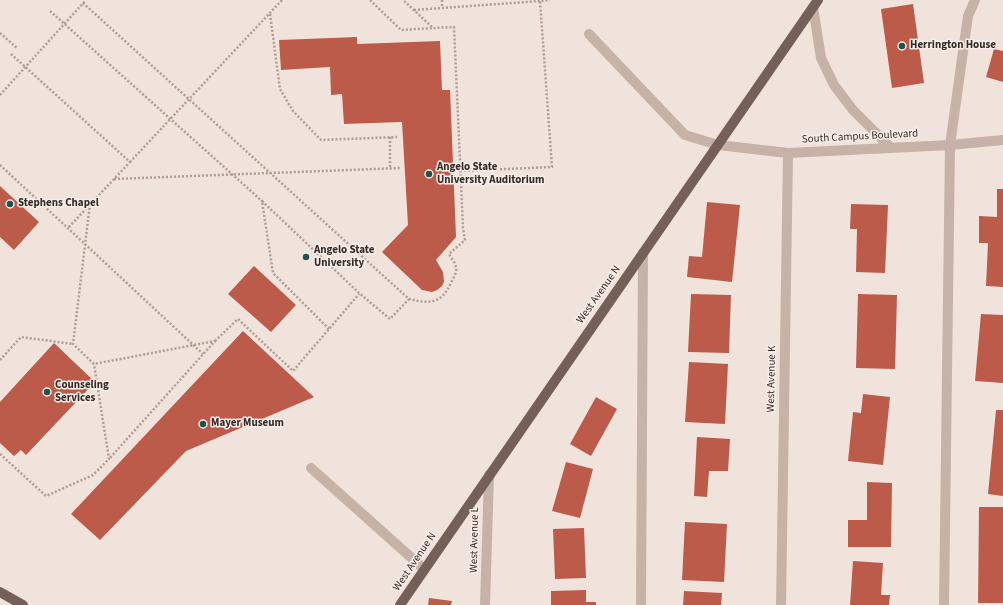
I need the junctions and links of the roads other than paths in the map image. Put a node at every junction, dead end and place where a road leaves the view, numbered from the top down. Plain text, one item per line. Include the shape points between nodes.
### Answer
1 (975, 0) edge
2 (816, 4) edge
3 (589, 34) dead end
4 (1003, 140) edge
5 (718, 144) junction
6 (950, 145) junction
7 (891, 148) junction
8 (788, 153) junction
9 (643, 253) junction
10 (311, 468) dead end
11 (488, 475) junction
12 (424, 569) junction
13 (0, 592) edge
14 (23, 605) edge
15 (400, 605) edge
16 (485, 605) edge
17 (641, 605) edge
18 (780, 605) edge
19 (944, 605) edge

1 - 6 street via 968,16
2 - 5 main road, West Avenue N
2 - 7 street via 820,58 834,85 853,110
3 - 5 street, South Campus Boulevard via 686,135
4 - 6 street, South Campus Boulevard
5 - 8 street, South Campus Boulevard
5 - 9 main road, West Avenue N
6 - 7 street, South Campus Boulevard
6 - 19 street
7 - 8 street, South Campus Boulevard
8 - 18 street, West Avenue K
9 - 11 main road, West Avenue N
9 - 17 street
10 - 12 street
11 - 12 main road, West Avenue N
11 - 16 street, West Avenue L
12 - 15 main road, West Avenue N
13 - 14 main road

